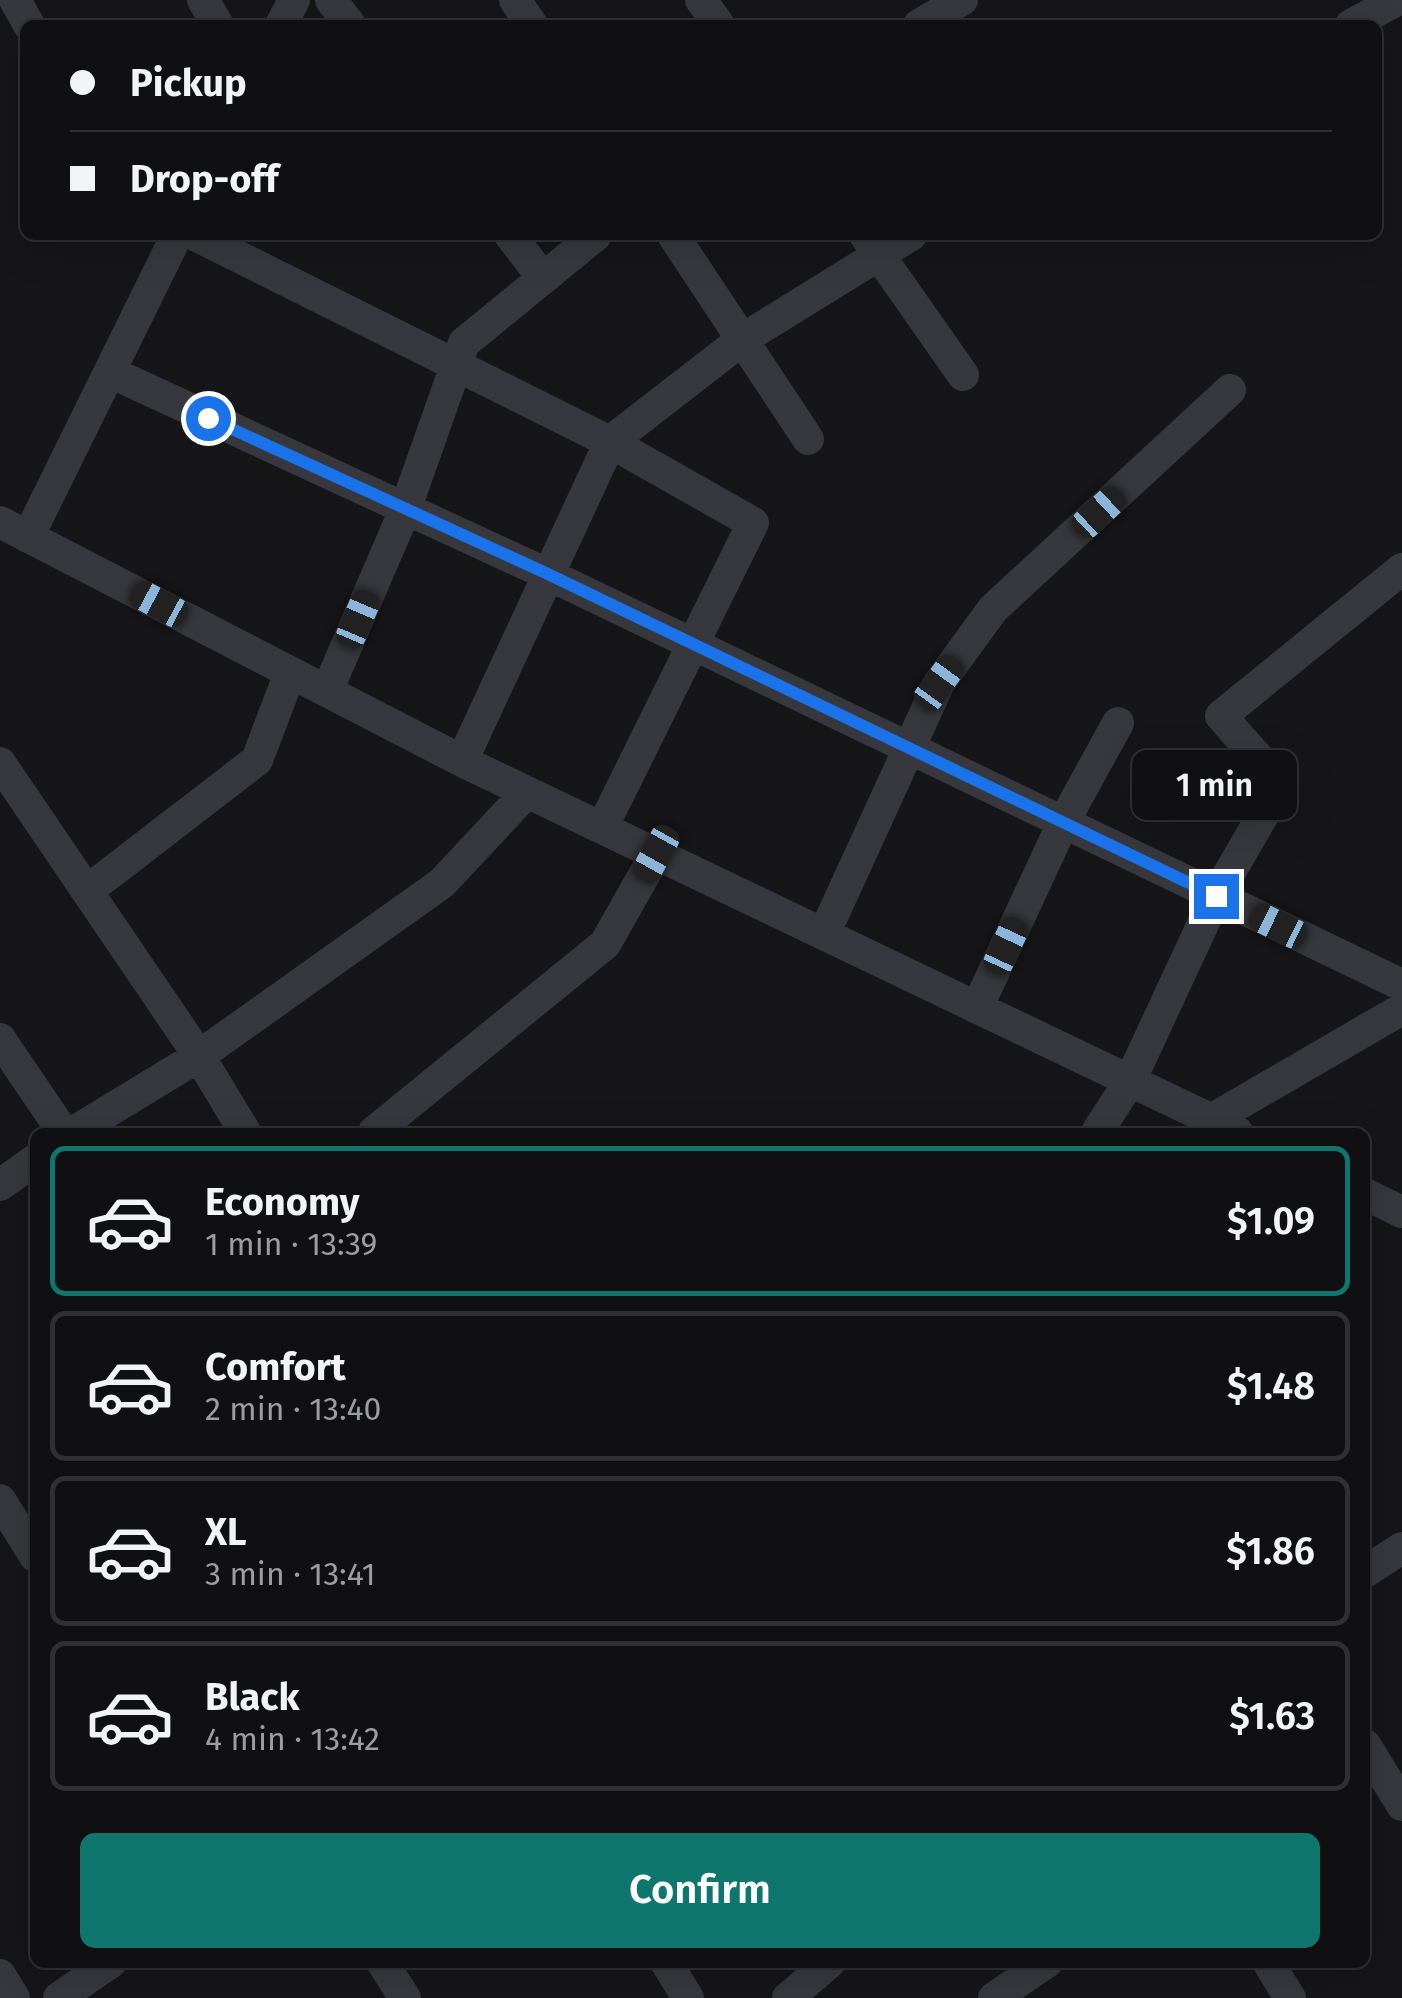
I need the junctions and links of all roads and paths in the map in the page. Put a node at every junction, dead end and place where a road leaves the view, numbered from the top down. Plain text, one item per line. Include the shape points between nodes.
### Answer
1 (331, 0) edge
2 (962, 0) edge
3 (1397, 0) edge
4 (346, 20) edge
5 (928, 20) edge
6 (1360, 20) edge
7 (176, 240) edge
8 (205, 240) edge
9 (514, 240) edge
10 (590, 240) edge
11 (675, 240) edge
12 (872, 245) edge
13 (543, 278) junction
14 (743, 339) junction
15 (456, 365) junction
16 (110, 372) junction
17 (963, 376) dead end
18 (1230, 390) dead end
19 (808, 440) dead end
20 (610, 442) junction
21 (405, 510) junction
22 (14, 529) edge
23 (1402, 569) edge
24 (548, 574) junction
25 (692, 646) junction
26 (290, 672) junction
27 (327, 691) junction
28 (1118, 723) dead end
29 (911, 750) junction
30 (462, 760) junction
31 (0, 763) edge
32 (527, 792) junction
33 (1064, 823) junction
34 (602, 828) junction
35 (656, 854) junction
36 (86, 891) junction
37 (1216, 896) junction
38 (824, 934) junction
39 (1402, 985) edge
40 (977, 1008) junction
41 (1402, 1009) edge
42 (0, 1039) edge
43 (199, 1056) junction
44 (1130, 1081) junction
45 (1224, 1126) edge
46 (60, 1128) edge
47 (81, 1128) edge
48 (243, 1128) edge
49 (379, 1128) edge
50 (1100, 1128) edge
51 (30, 1164) edge
52 (0, 1185) edge
53 (1370, 1196) edge
54 (1402, 1212) edge
55 (0, 1500) edge
56 (30, 1548) edge
57 (1402, 1548) edge
58 (1370, 1569) edge
59 (1370, 1753) edge
60 (1402, 1805) edge
61 (102, 1968) edge
62 (386, 1968) edge
63 (670, 1968) edge
64 (823, 1968) edge
65 (1038, 1968) edge
66 (1272, 1968) edge
67 (0, 1975) edge
68 (14, 1998) edge
69 (59, 1998) edge
70 (405, 1998) edge
71 (688, 1998) edge
72 (788, 1998) edge
73 (994, 1998) edge
74 (1290, 1998) edge

1 - 4 street
2 - 5 street
3 - 6 street
7 - 16 street
8 - 15 street
9 - 13 street
10 - 13 street
11 - 14 street
12 - 14 street
12 - 17 street
13 - 15 street via 464,343
14 - 19 street
14 - 20 street
15 - 20 street
15 - 21 street
16 - 21 street
16 - 22 street
18 - 29 street via 994,609 939,683
20 - 24 street
20 - 25 street via 752,524
21 - 24 street
21 - 27 street
22 - 26 street
23 - 37 street via 1221,716 1281,784
24 - 25 street
24 - 30 street
25 - 29 street
25 - 34 street
26 - 27 street
26 - 36 street via 257,760
27 - 30 street
28 - 33 street
29 - 33 street
29 - 38 street
30 - 32 street
31 - 36 street
32 - 34 street
32 - 43 street via 442,883
33 - 37 street
33 - 40 street
34 - 35 street
35 - 38 street
35 - 49 street via 605,944
36 - 43 street
37 - 39 street
37 - 44 street
38 - 40 street
40 - 44 street
41 - 45 street
42 - 46 street
43 - 47 street
43 - 48 street
44 - 45 street
44 - 50 street
51 - 52 street
53 - 54 street
55 - 56 street
57 - 58 street
59 - 60 street
61 - 69 street
62 - 70 street
63 - 71 street
64 - 72 street
65 - 73 street
66 - 74 street
67 - 68 street

